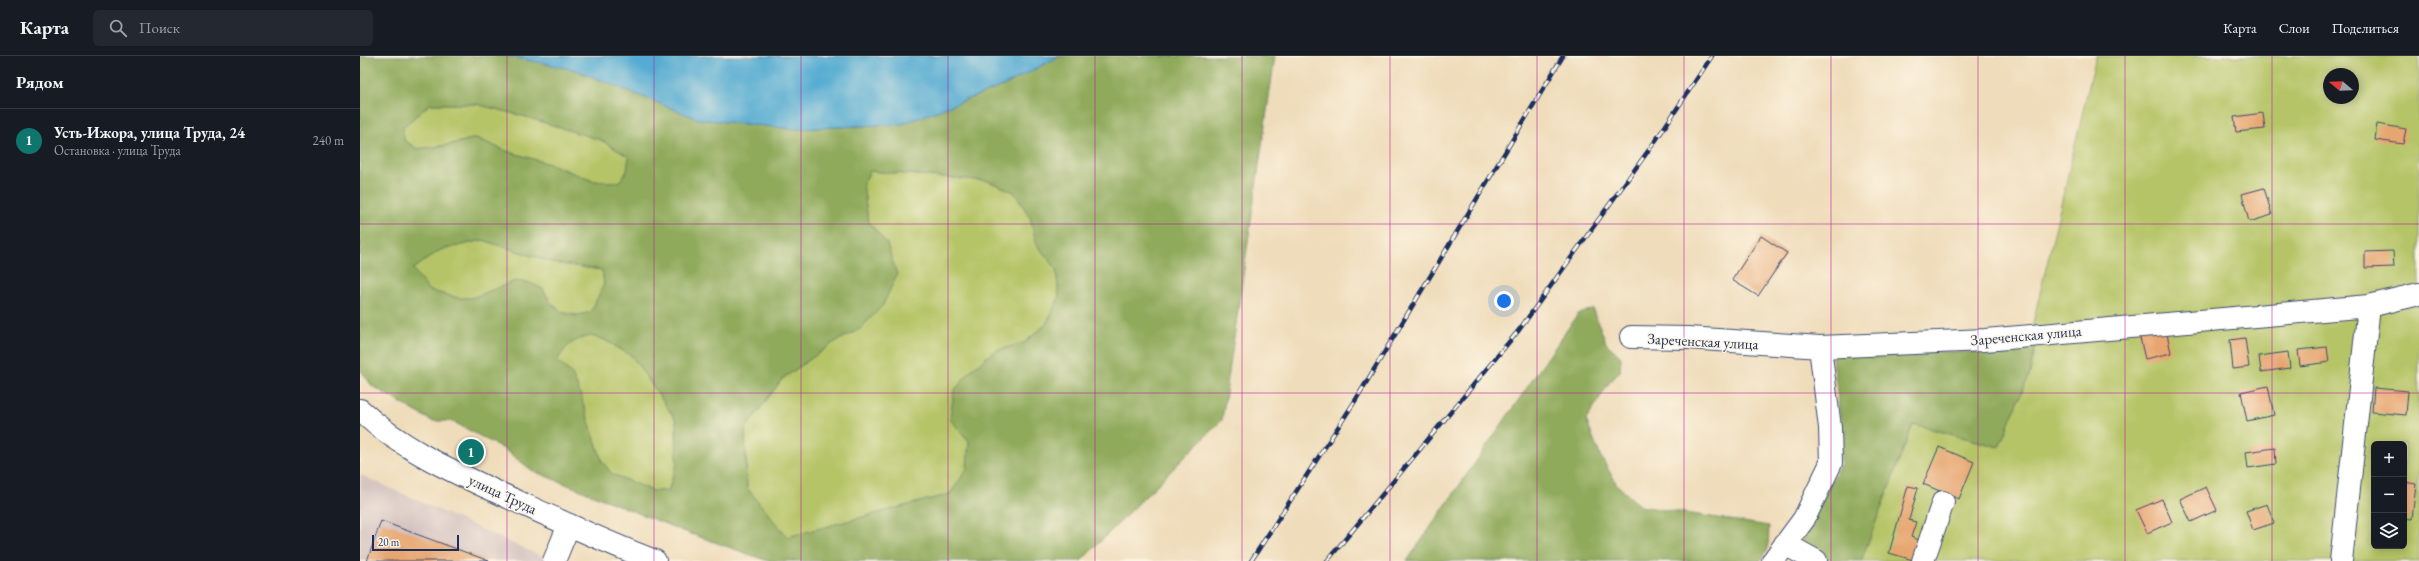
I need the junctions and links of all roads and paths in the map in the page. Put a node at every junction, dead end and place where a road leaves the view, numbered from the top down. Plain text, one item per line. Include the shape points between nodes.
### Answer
1 (2419, 294) edge
2 (2369, 306) junction
3 (1631, 337) dead end
4 (1820, 347) junction
5 (360, 410) edge
6 (1943, 502) dead end
7 (569, 525) junction
8 (1779, 553) edge
9 (554, 561) edge
10 (655, 561) edge
11 (1816, 561) edge
12 (1923, 561) edge
13 (2341, 561) edge

1 - 2 street, Зареченская улица
2 - 4 street, Зареченская улица via 1985,340
2 - 13 street
3 - 4 street, Зареченская улица via 1688,338
4 - 8 street via 1830,428 1831,463 1804,519
5 - 7 street, улица Труда via 376,426 450,470
6 - 12 street
7 - 9 street
7 - 10 street, улица Труда
8 - 11 street

